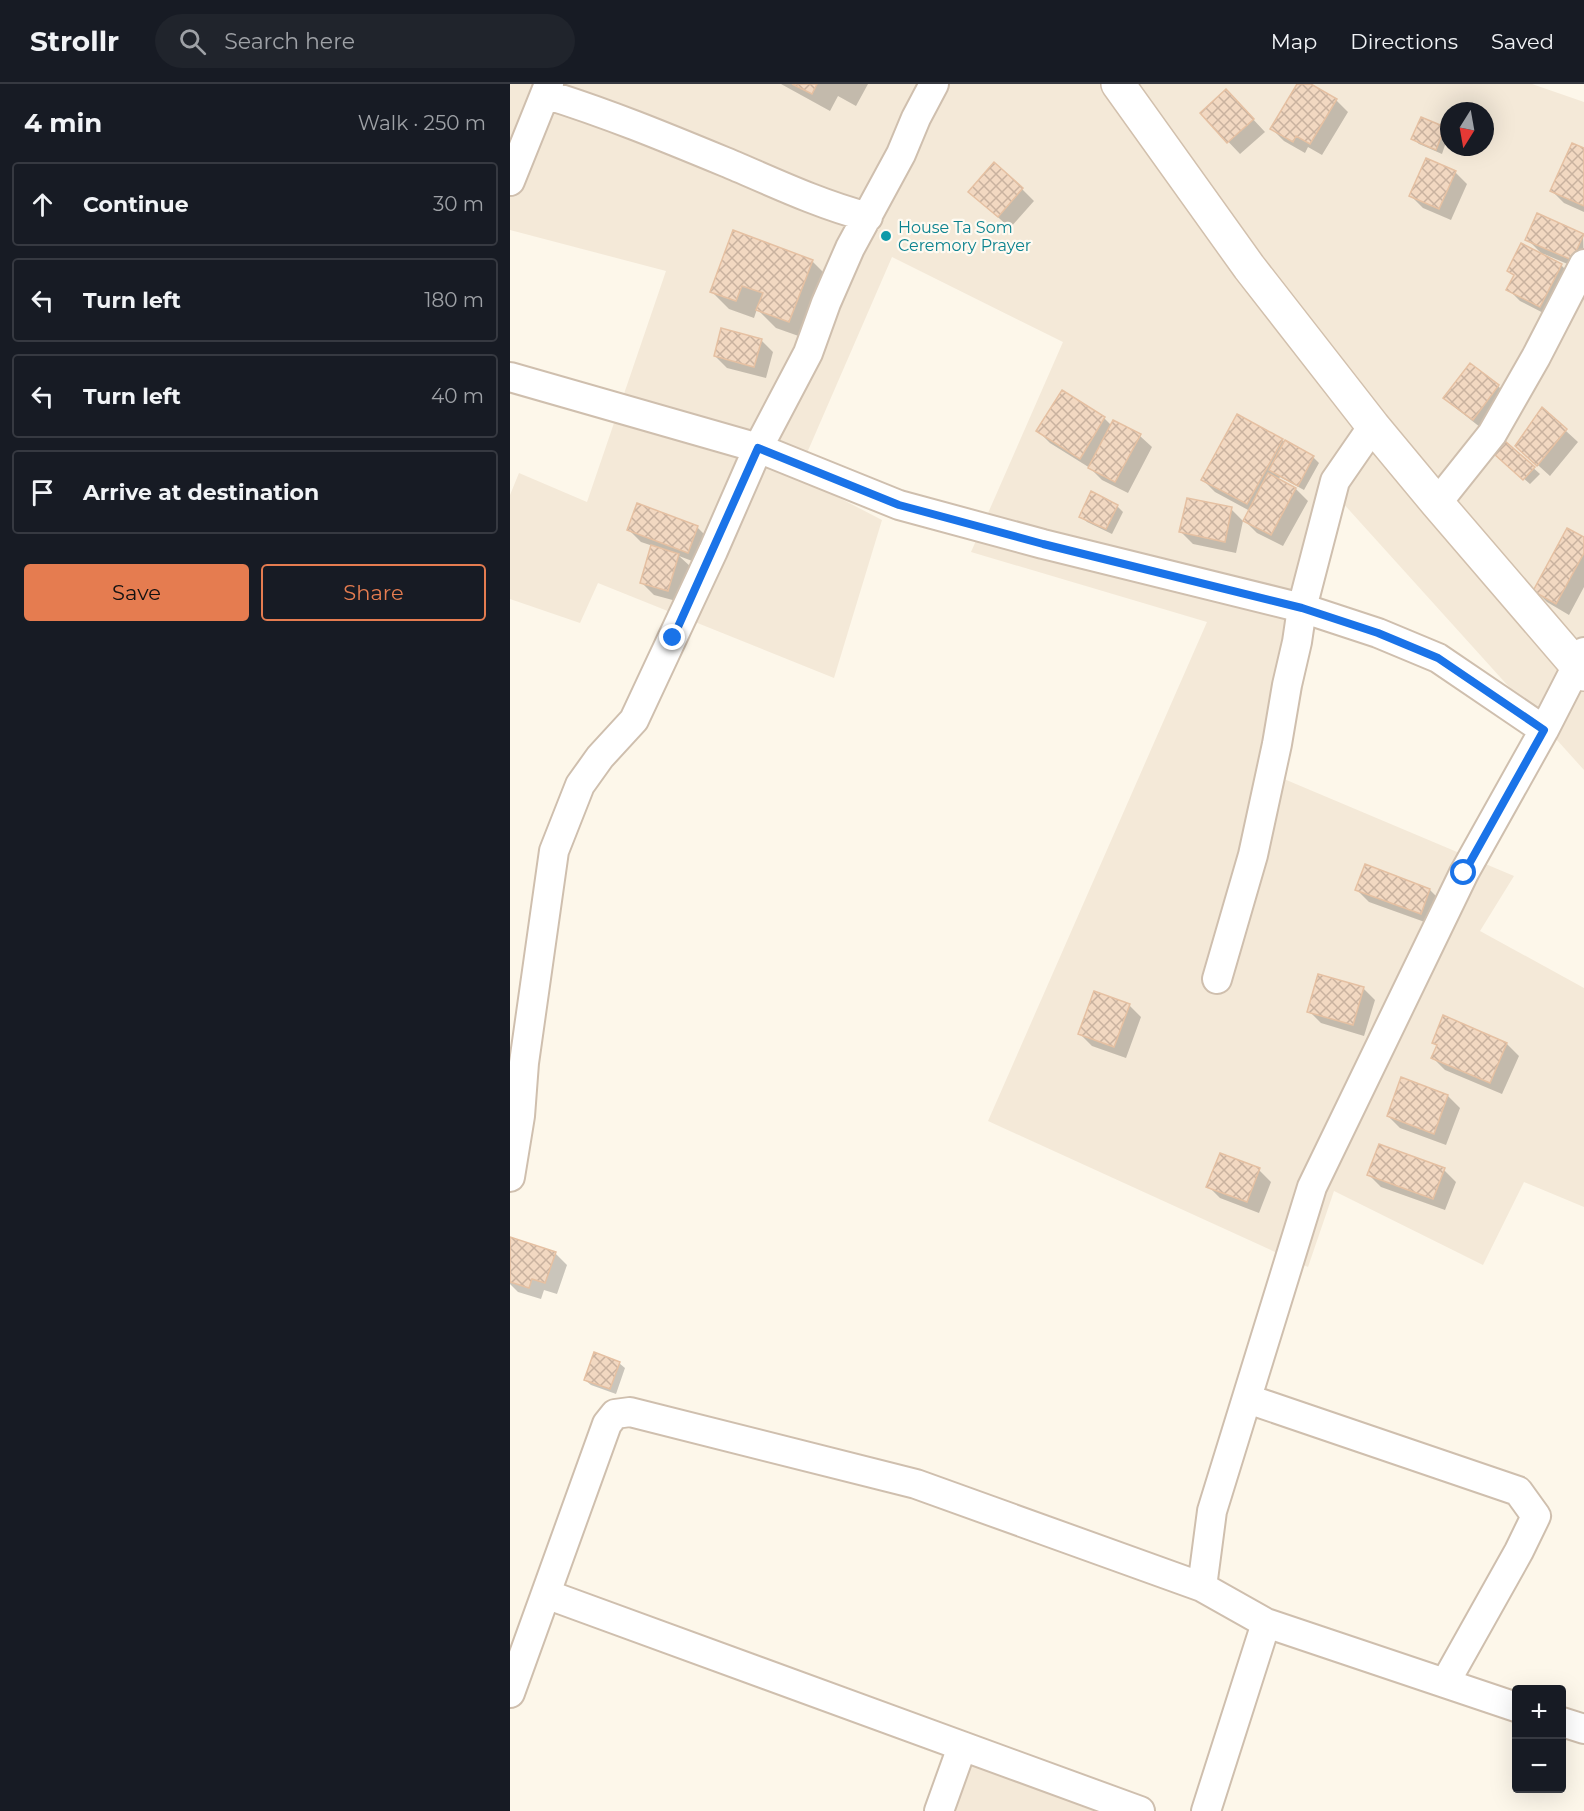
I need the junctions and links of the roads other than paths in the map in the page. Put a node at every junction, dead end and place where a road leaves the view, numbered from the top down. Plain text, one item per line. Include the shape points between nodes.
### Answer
1 (934, 84) edge
2 (1118, 84) edge
3 (547, 89) edge
4 (510, 181) edge
5 (868, 217) junction
6 (1584, 264) edge
7 (510, 377) edge
8 (1373, 426) junction
9 (758, 448) junction
10 (1437, 504) junction
11 (1302, 608) junction
12 (1582, 665) edge
13 (1544, 730) junction
14 (1217, 979) dead end
15 (510, 1177) edge
16 (1248, 1399) junction
17 (1202, 1587) junction
18 (546, 1594) junction
19 (1266, 1623) junction
20 (1445, 1683) junction
21 (510, 1693) edge
22 (1512, 1706) edge
23 (1566, 1723) edge
24 (1584, 1729) edge
25 (963, 1747) junction
26 (939, 1811) edge
27 (1140, 1811) edge
28 (1206, 1811) edge

1 - 5 street
2 - 8 street via 1249,267
3 - 4 street
3 - 5 street via 833,208
5 - 9 street via 845,259 808,353
6 - 10 street via 1492,434
7 - 9 street
8 - 10 street
8 - 11 street via 1335,481
9 - 11 street via 899,505
9 - 15 street via 634,720 580,785 554,851
10 - 12 street
11 - 13 street via 1438,658
11 - 14 street via 1264,806
12 - 13 street
13 - 16 street via 1464,873 1312,1187
16 - 17 street via 1212,1511
16 - 20 street via 1518,1491 1536,1516
17 - 18 street via 916,1484 630,1412 615,1414 607,1424
17 - 19 street
18 - 21 street
18 - 25 street
19 - 20 street
19 - 28 street
20 - 22 street
23 - 24 street
25 - 26 street
25 - 27 street

